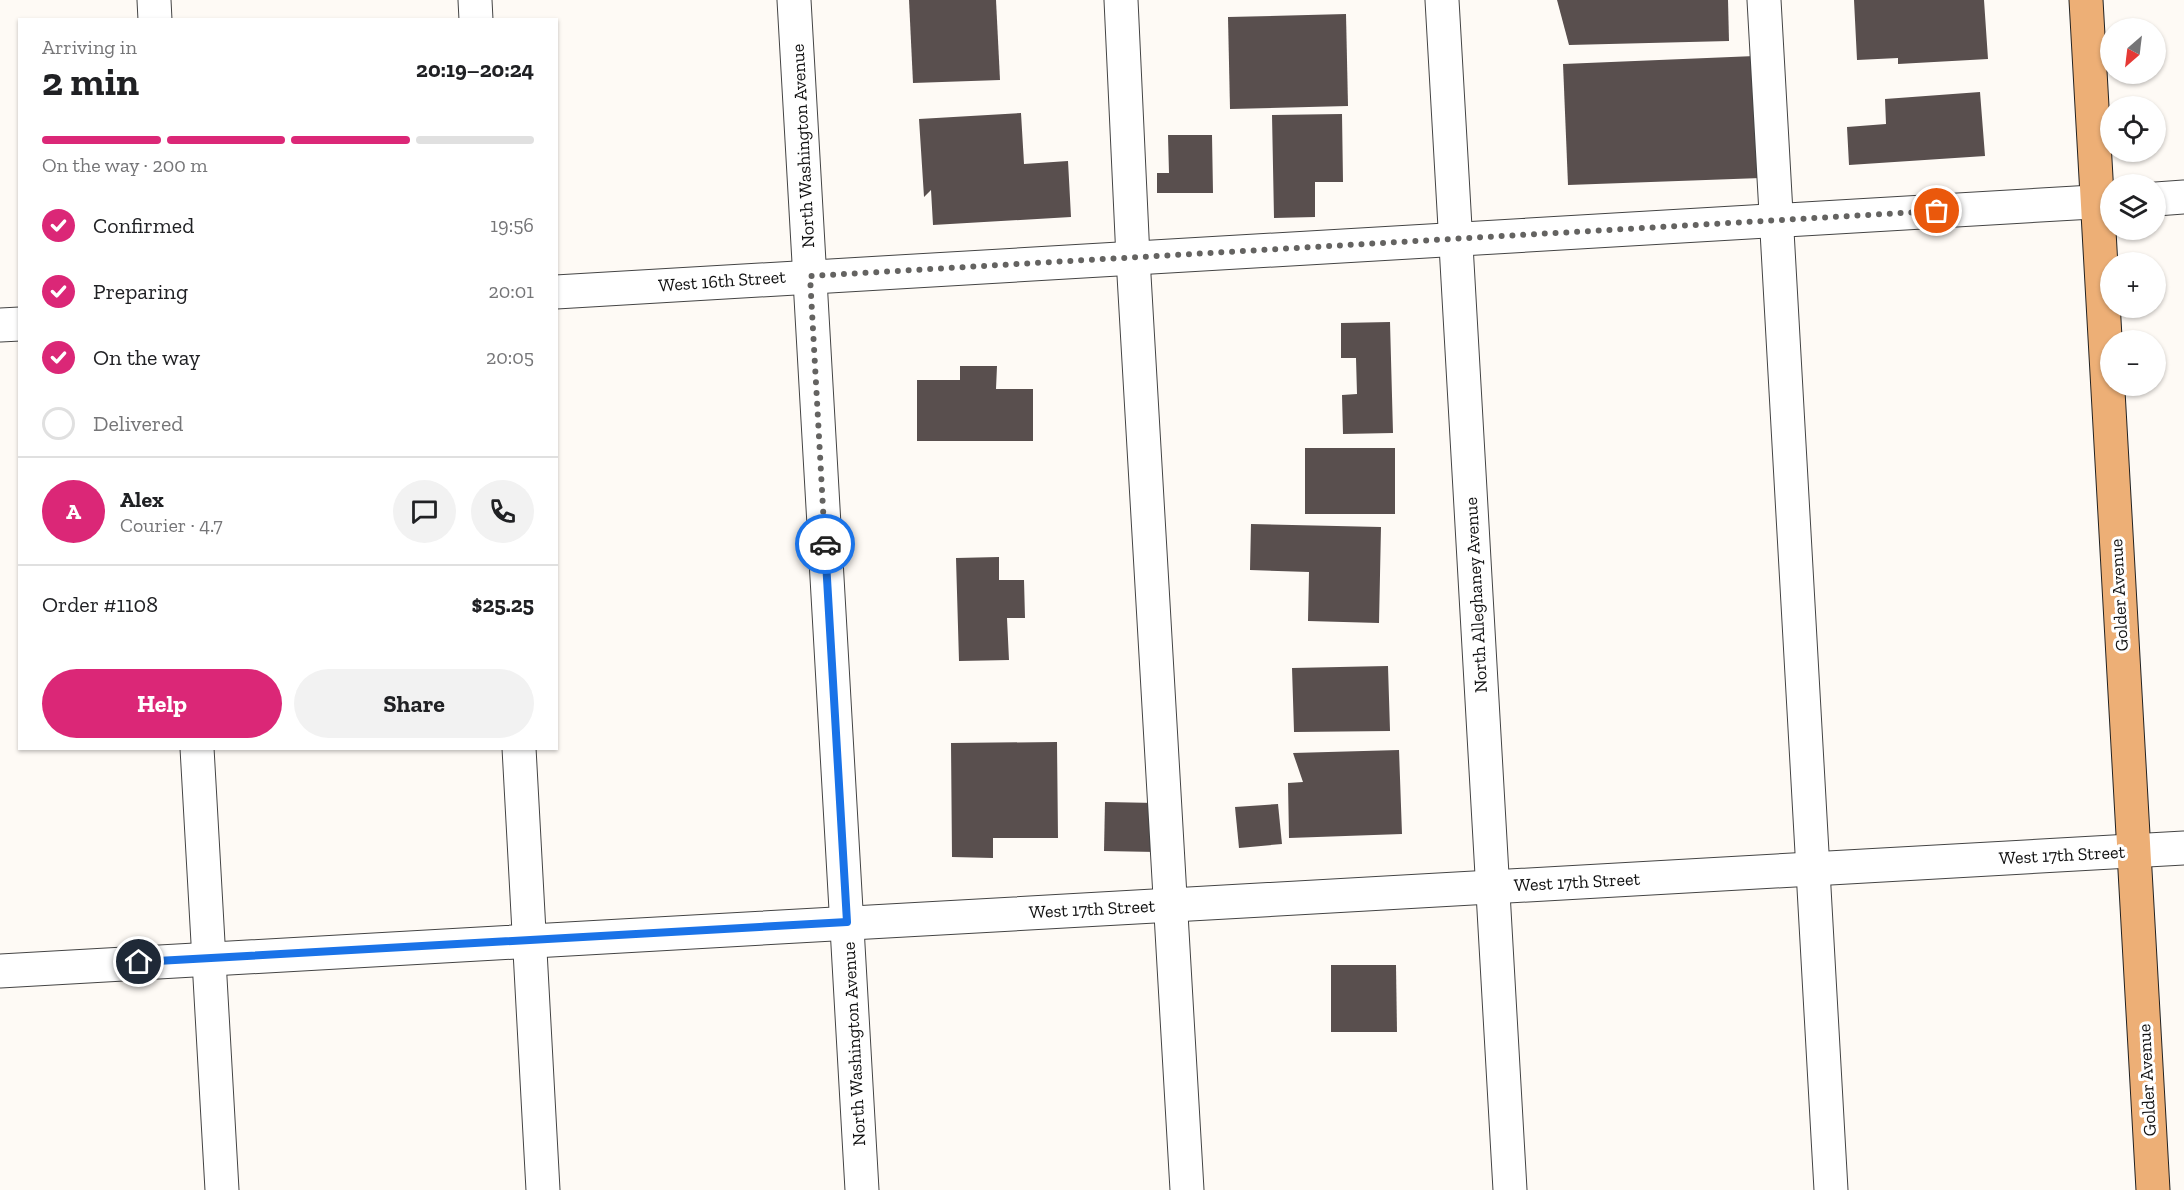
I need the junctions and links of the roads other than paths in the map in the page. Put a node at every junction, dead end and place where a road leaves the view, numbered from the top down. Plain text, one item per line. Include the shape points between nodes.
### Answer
1 (154, 0) edge
2 (475, 0) edge
3 (794, 0) edge
4 (1121, 0) edge
5 (1442, 0) edge
6 (1764, 0) edge
7 (2086, 0) edge
8 (155, 18) edge
9 (476, 18) edge
10 (2102, 174) edge
11 (2184, 197) edge
12 (2166, 198) edge
13 (2100, 202) edge
14 (1777, 220) junction
15 (1456, 239) junction
16 (2106, 240) edge
17 (1133, 258) junction
18 (810, 276) junction
19 (558, 292) edge
20 (18, 324) edge
21 (0, 325) edge
22 (197, 750) edge
23 (519, 750) edge
24 (2184, 848) edge
25 (2134, 850) junction
26 (1813, 870) junction
27 (1493, 886) junction
28 (1171, 904) junction
29 (847, 922) junction
30 (530, 940) junction
31 (208, 958) junction
32 (0, 971) edge
33 (222, 1190) edge
34 (543, 1190) edge
35 (862, 1190) edge
36 (1187, 1190) edge
37 (1510, 1190) edge
38 (1831, 1190) edge
39 (2153, 1190) edge

1 - 8 street
2 - 9 street
3 - 18 street, North Washington Avenue
4 - 17 street
5 - 15 street, North Alleghaney Avenue
6 - 14 street
7 - 10 main road, Golder Avenue
11 - 12 street
13 - 14 street, West 16th Street
14 - 15 street, West 16th Street
14 - 26 street
15 - 17 street, West 16th Street
15 - 27 street, North Alleghaney Avenue
16 - 25 main road, Golder Avenue
17 - 18 street, West 16th Street
17 - 28 street
18 - 19 street, West 16th Street
18 - 29 street, North Washington Avenue
20 - 21 street
22 - 31 street
23 - 30 street
24 - 25 street, West 17th Street
25 - 26 street, West 17th Street
25 - 39 main road, Golder Avenue
26 - 27 street, West 17th Street
26 - 38 street
27 - 28 street, West 17th Street
27 - 37 street, North Alleghaney Avenue
28 - 29 street, West 17th Street
28 - 36 street
29 - 30 street, West 17th Street
29 - 35 street, North Washington Avenue
30 - 31 street, West 17th Street
30 - 34 street
31 - 32 street, West 17th Street
31 - 33 street

